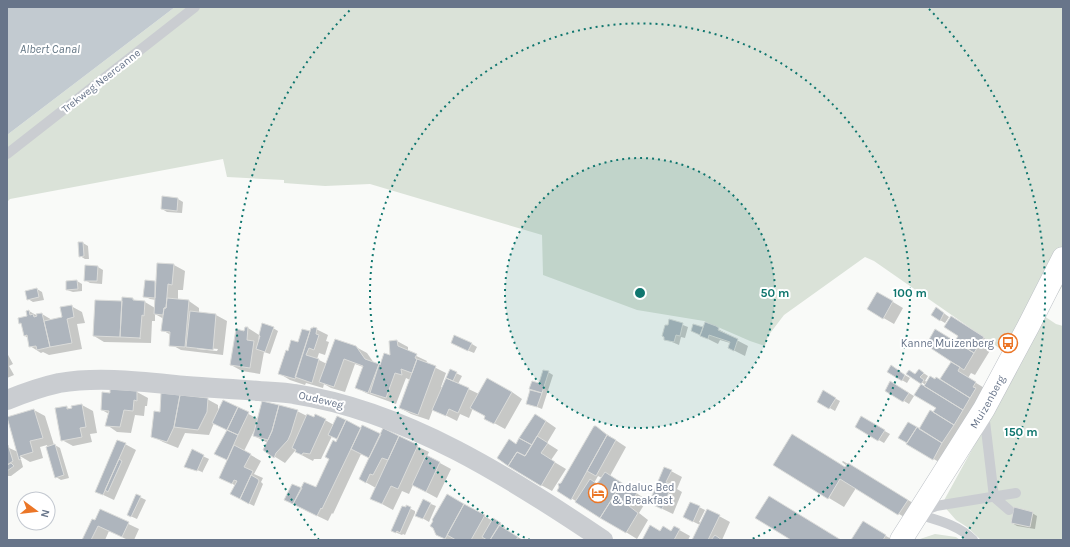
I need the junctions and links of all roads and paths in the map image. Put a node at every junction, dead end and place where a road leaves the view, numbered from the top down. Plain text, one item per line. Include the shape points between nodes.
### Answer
1 (195, 7) edge
2 (7, 154) edge
3 (1063, 258) edge
4 (1056, 287) edge
5 (7, 400) edge
6 (984, 409) junction
7 (1016, 493) dead end
8 (994, 497) junction
9 (1009, 510) dead end
10 (917, 514) junction
11 (604, 540) edge
12 (902, 540) edge
13 (973, 540) edge

1 - 2 lane, Trekweg Neercanne
3 - 4 street, Muizenberg
4 - 6 street, Muizenberg
5 - 11 street, Oudeweg via 59,383 99,380 294,394 347,406 431,438 544,501
6 - 8 lane
6 - 10 street, Muizenberg
7 - 8 lane
8 - 9 lane
8 - 10 lane via 936,506
10 - 12 street, Muizenberg
10 - 13 lane via 947,523 966,532

